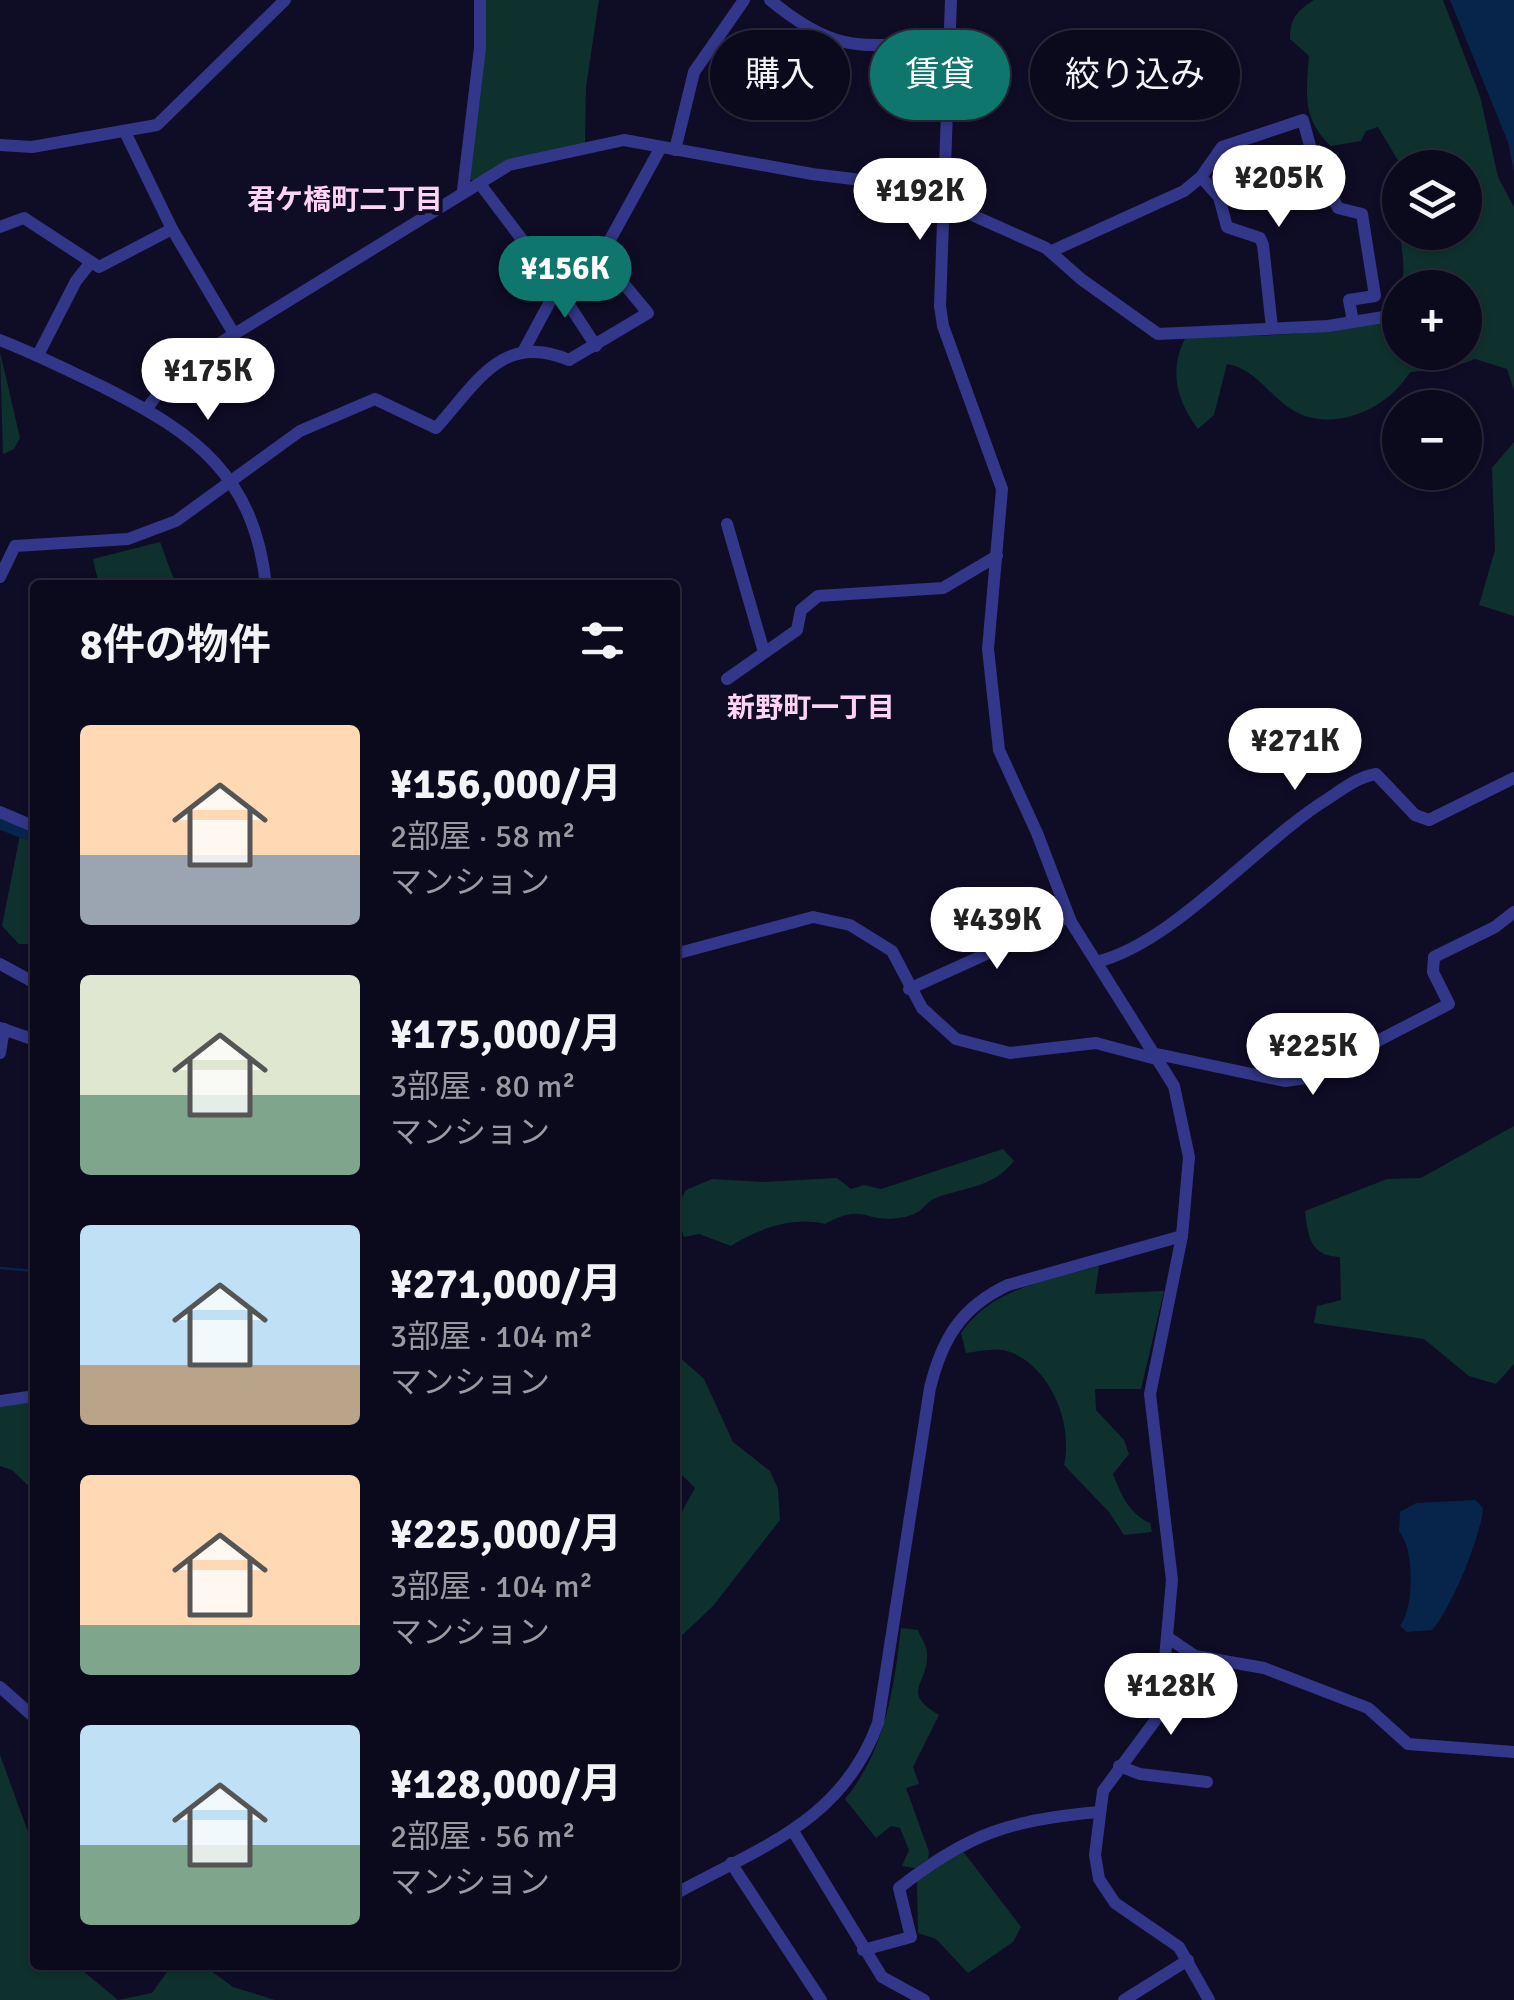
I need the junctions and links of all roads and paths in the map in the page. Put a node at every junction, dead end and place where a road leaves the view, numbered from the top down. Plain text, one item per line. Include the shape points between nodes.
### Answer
1 (285, 0) edge
2 (480, 0) edge
3 (744, 0) edge
4 (770, 0) edge
5 (951, 0) edge
6 (951, 30) edge
7 (870, 44) edge
8 (947, 120) edge
9 (126, 134) junction
10 (0, 145) edge
11 (668, 148) junction
12 (1201, 177) junction
13 (480, 184) junction
14 (464, 190) junction
15 (943, 196) junction
16 (0, 228) edge
17 (172, 229) junction
18 (1052, 252) junction
19 (91, 262) junction
20 (552, 279) junction
21 (1382, 317) edge
22 (1353, 322) junction
23 (1272, 328) junction
24 (234, 334) junction
25 (0, 340) edge
26 (596, 346) junction
27 (524, 350) junction
28 (38, 354) junction
29 (148, 407) junction
30 (231, 481) junction
31 (727, 524) dead end
32 (997, 556) junction
33 (0, 577) edge
34 (265, 580) edge
35 (764, 652) junction
36 (726, 679) dead end
37 (1514, 778) edge
38 (0, 812) edge
39 (30, 825) edge
40 (1514, 912) edge
41 (1068, 917) junction
42 (680, 953) edge
43 (1096, 962) junction
44 (0, 964) edge
45 (30, 980) edge
46 (909, 989) junction
47 (2, 1029) edge
48 (30, 1038) edge
49 (0, 1053) edge
50 (1159, 1057) junction
51 (1182, 1236) junction
52 (30, 1397) edge
53 (0, 1400) edge
54 (1170, 1639) junction
55 (0, 1686) edge
56 (30, 1713) edge
57 (1514, 1752) edge
58 (1119, 1766) junction
59 (1207, 1782) dead end
60 (1099, 1812) junction
61 (793, 1832) junction
62 (731, 1863) junction
63 (680, 1891) edge
64 (863, 1950) junction
65 (1188, 1960) junction
66 (821, 2000) edge
67 (924, 2000) edge
68 (1124, 2000) edge
69 (1209, 2000) edge

1 - 9 street via 168,118
2 - 14 street
3 - 11 street via 694,72
4 - 7 street via 831,42
5 - 6 street
8 - 15 street
9 - 10 street
9 - 17 street
11 - 13 street via 624,140 509,165
11 - 15 street
11 - 26 street via 604,260 648,313
12 - 18 street
12 - 22 street via 1222,148 1303,120 1338,208 1362,214 1376,296 1349,300
12 - 23 street via 1219,197 1228,227 1264,245
13 - 14 street
13 - 20 street
14 - 24 street
15 - 18 street
15 - 32 street via 943,326 999,475
16 - 19 street via 24,218
17 - 19 street via 118,261 99,267
17 - 24 street
18 - 23 street via 1158,334
19 - 28 street
20 - 26 street
20 - 27 street via 554,294
21 - 22 street
22 - 23 street
24 - 29 street via 181,368
25 - 28 street
26 - 27 street via 569,360
27 - 30 street via 499,359 436,428 375,399 300,431
28 - 29 street
29 - 30 street via 190,436
30 - 33 street via 176,522 128,540 15,546
30 - 34 street via 249,517
31 - 35 street
32 - 35 street via 942,588 818,596 801,610 797,630
32 - 41 street via 988,649 999,750
35 - 36 street
37 - 43 street via 1429,820 1376,774 1358,778 1296,818 1168,924
38 - 39 street
40 - 50 street via 1434,957 1433,972 1449,1004 1306,1078 1285,1081
41 - 43 street
41 - 46 street
42 - 46 street via 813,917 877,940 892,952
43 - 50 street
44 - 45 street
46 - 50 street via 938,1026 977,1048 1010,1053 1096,1042
47 - 48 street
47 - 49 street
50 - 51 street via 1174,1086 1189,1158
51 - 54 street via 1150,1394 1172,1580
51 - 61 street via 1008,1286 981,1298 952,1328 930,1388 878,1724 849,1782
52 - 53 street
54 - 57 street via 1194,1656 1264,1668 1368,1708 1408,1744
54 - 58 street via 1160,1714
55 - 56 street
58 - 59 street
58 - 60 street
60 - 64 street via 972,1836 899,1888 911,1937
60 - 65 street via 1099,1879 1115,1903 1162,1932
61 - 62 street
61 - 64 street
62 - 63 street
62 - 66 street
64 - 67 street via 882,1977
65 - 68 street
65 - 69 street

